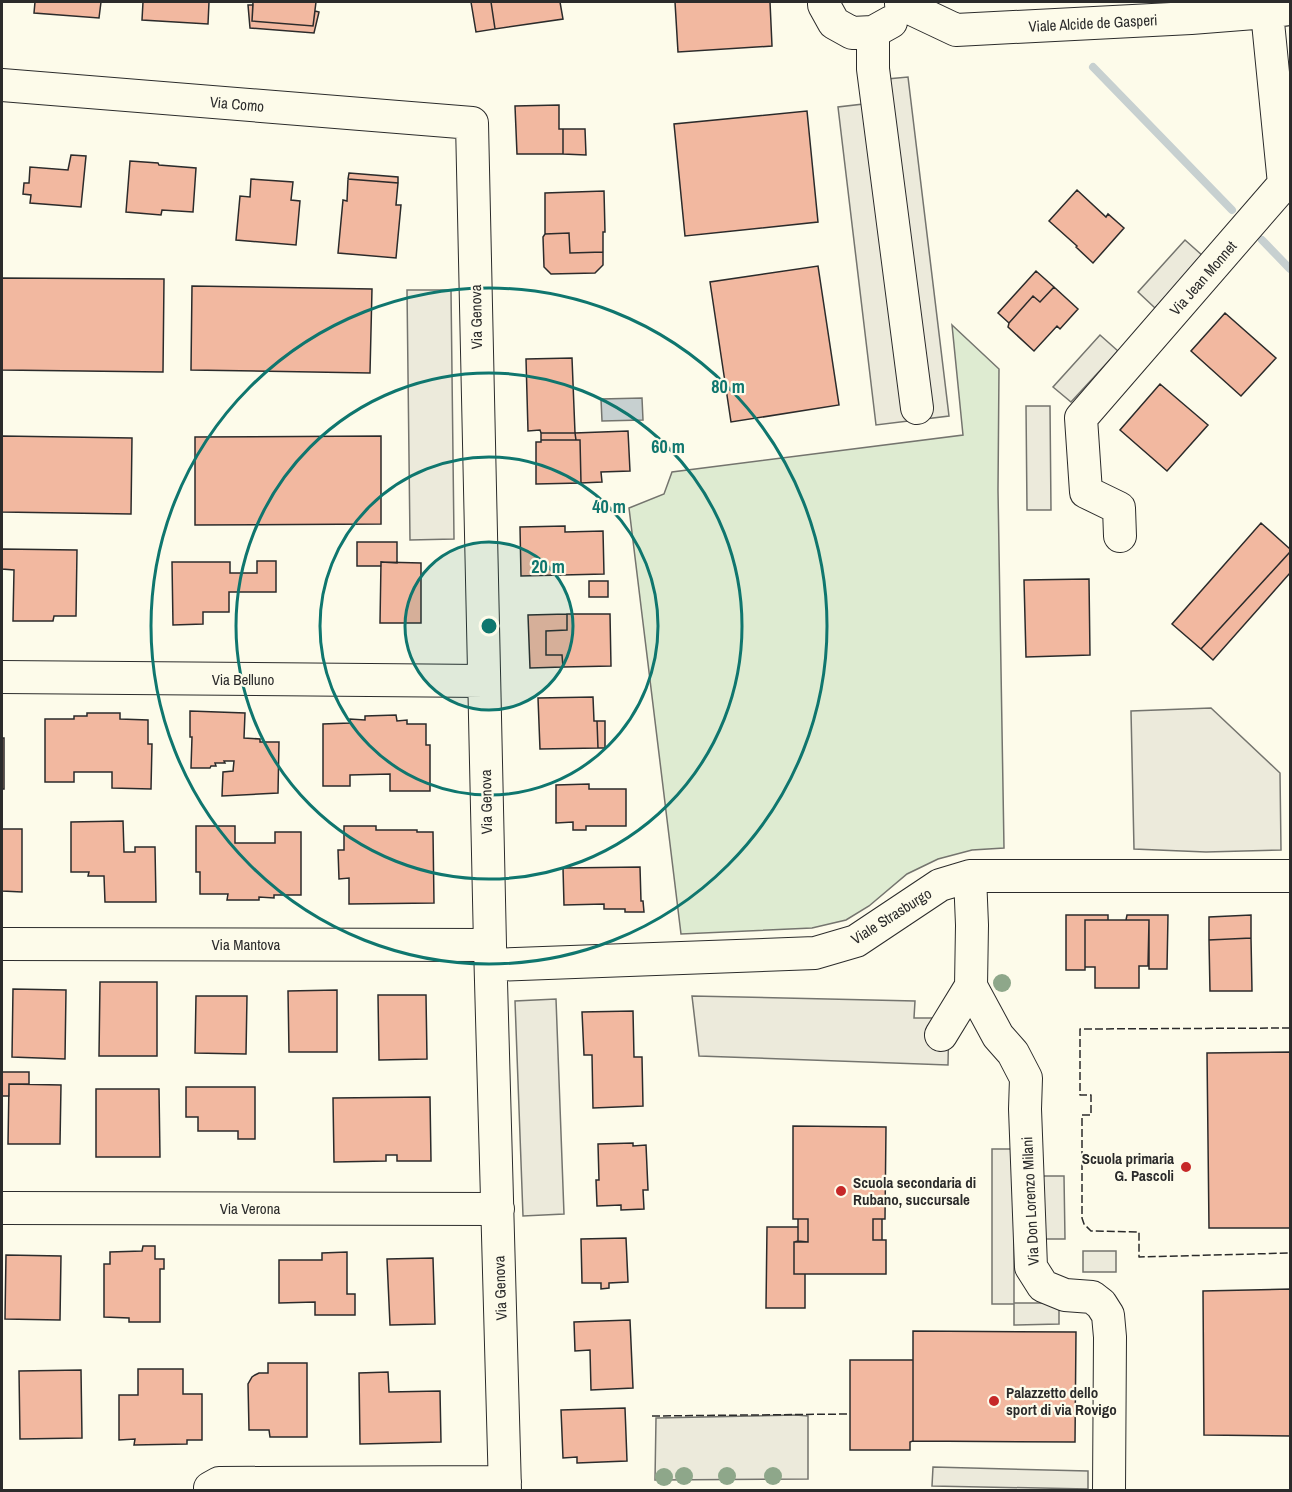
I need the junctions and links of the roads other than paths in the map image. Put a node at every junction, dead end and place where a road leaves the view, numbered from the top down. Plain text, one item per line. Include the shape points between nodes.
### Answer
1 (824, 2) edge
2 (901, 3) edge
3 (1274, 7) edge
4 (873, 32) junction
5 (2, 85) edge
6 (472, 123) joint
7 (917, 408) dead end
8 (1119, 522) dead end
9 (2, 677) edge
10 (484, 681) junction
11 (970, 876) junction
12 (1290, 876) edge
13 (2, 944) edge
14 (490, 955) junction
15 (971, 986) junction
16 (941, 1035) dead end
17 (2, 1208) edge
18 (498, 1209) junction
19 (505, 1486) edge
20 (210, 1488) dead end
21 (1109, 1491) edge

1 - 4 street via 834,23 852,33
2 - 3 street, Viale Alcide de Gasperi via 957,30 1191,18
2 - 4 street, Viale Alcide de Gasperi via 891,22
3 - 8 street, Via Jean Monnet via 1284,184 1081,418 1086,492
4 - 7 street via 873,69
5 - 6 street, Via Como
6 - 10 street, Via Genova
9 - 10 street, Via Belluno
10 - 14 street, Via Genova
11 - 12 street, Viale Strasburgo
11 - 14 street, Viale Strasburgo via 940,885 856,941 815,953
11 - 15 street, Via Don Lorenzo Milani
13 - 14 street, Via Mantova
14 - 18 street, Via Genova
15 - 16 street
15 - 21 street, Via Don Lorenzo Milani via 1026,1078 1031,1267 1042,1286 1065,1295 1092,1297 1108,1315
17 - 18 street, Via Verona
18 - 19 street, Via Genova
19 - 20 street, Via Genova via 219,1483

